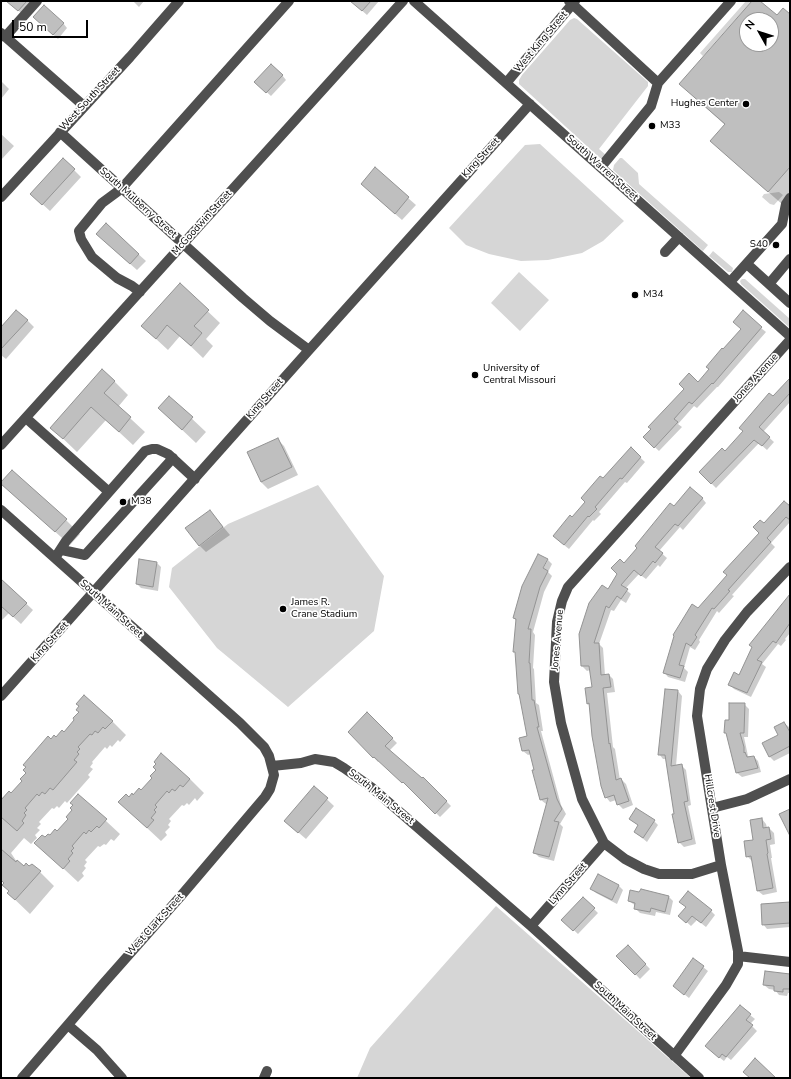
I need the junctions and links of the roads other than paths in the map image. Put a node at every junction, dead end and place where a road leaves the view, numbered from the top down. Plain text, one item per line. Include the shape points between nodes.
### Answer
1 (37, 1) edge
2 (179, 1) edge
3 (289, 1) edge
4 (403, 1) edge
5 (414, 1) edge
6 (730, 1) edge
7 (572, 2) edge
8 (3, 35) edge
9 (506, 82) junction
10 (658, 83) junction
11 (530, 104) junction
12 (84, 106) junction
13 (60, 132) junction
14 (601, 168) junction
15 (121, 189) junction
16 (1, 197) edge
17 (790, 198) edge
18 (679, 236) junction
19 (184, 244) junction
20 (665, 252) dead end
21 (790, 259) edge
22 (747, 264) junction
23 (730, 282) junction
24 (769, 284) junction
25 (140, 292) junction
26 (790, 303) edge
27 (790, 336) edge
28 (790, 340) edge
29 (309, 350) junction
30 (26, 418) junction
31 (1, 445) edge
32 (173, 458) junction
33 (195, 478) junction
34 (109, 492) junction
35 (1, 510) edge
36 (62, 550) junction
37 (55, 558) junction
38 (790, 567) edge
39 (93, 593) junction
40 (1, 696) edge
41 (272, 766) junction
42 (790, 779) edge
43 (712, 808) junction
44 (604, 843) junction
45 (721, 864) junction
46 (531, 926) junction
47 (738, 956) junction
48 (790, 962) edge
49 (68, 1025) junction
50 (674, 1056) junction
51 (22, 1078) edge
52 (122, 1078) edge
53 (699, 1078) edge

1 - 8 street
2 - 12 street, West South Street
3 - 15 street
4 - 19 street, McGoodwin Street
5 - 9 street, South Warren Street
6 - 10 street
7 - 9 street, West King Street
7 - 10 street
8 - 12 street
9 - 11 street, South Warren Street
10 - 14 street via 651,106
11 - 14 street, South Warren Street
11 - 29 street, King Street
12 - 13 street, West South Street
13 - 15 street, South Mulberry Street
13 - 16 street, West South Street
14 - 18 street, South Warren Street
15 - 19 street, South Mulberry Street
15 - 25 street via 102,203 79,231 79,235 88,253 97,263
17 - 22 street via 786,204 782,224
18 - 20 street
18 - 23 street, South Warren Street
19 - 25 street, McGoodwin Street
19 - 29 street, South Mulberry Street via 270,321
21 - 24 street
22 - 23 street
22 - 24 street
23 - 27 street, South Warren Street
24 - 26 street
25 - 30 street, McGoodwin Street
28 - 44 street, Jones Avenue via 573,581 562,601 554,682 561,723 582,799
29 - 33 street, King Street
30 - 31 street, McGoodwin Street
30 - 34 street
32 - 33 street
32 - 34 street via 158,449 145,451
32 - 36 street via 85,555
33 - 39 street, King Street
34 - 36 street via 66,541
35 - 37 street, South Main Street
36 - 37 street
37 - 39 street, South Main Street
38 - 43 street, Hillcrest Drive via 747,612 725,640 707,669 700,688 697,716
39 - 40 street, King Street
39 - 41 street, South Main Street via 240,723 264,747
41 - 46 street, South Main Street via 315,759 334,762 344,768 371,787
41 - 49 street, West Clark Street via 274,775 265,797
42 - 43 street via 747,799
43 - 45 street, Hillcrest Drive
44 - 45 street, Jones Avenue via 625,859 659,874 692,874
44 - 46 street, Lynn Street
45 - 47 street, Hillcrest Drive
46 - 50 street, South Main Street
47 - 48 street
47 - 50 street, Hillcrest Drive via 738,964 726,985
49 - 51 street, West Clark Street
49 - 52 street via 97,1050
50 - 53 street, South Main Street

